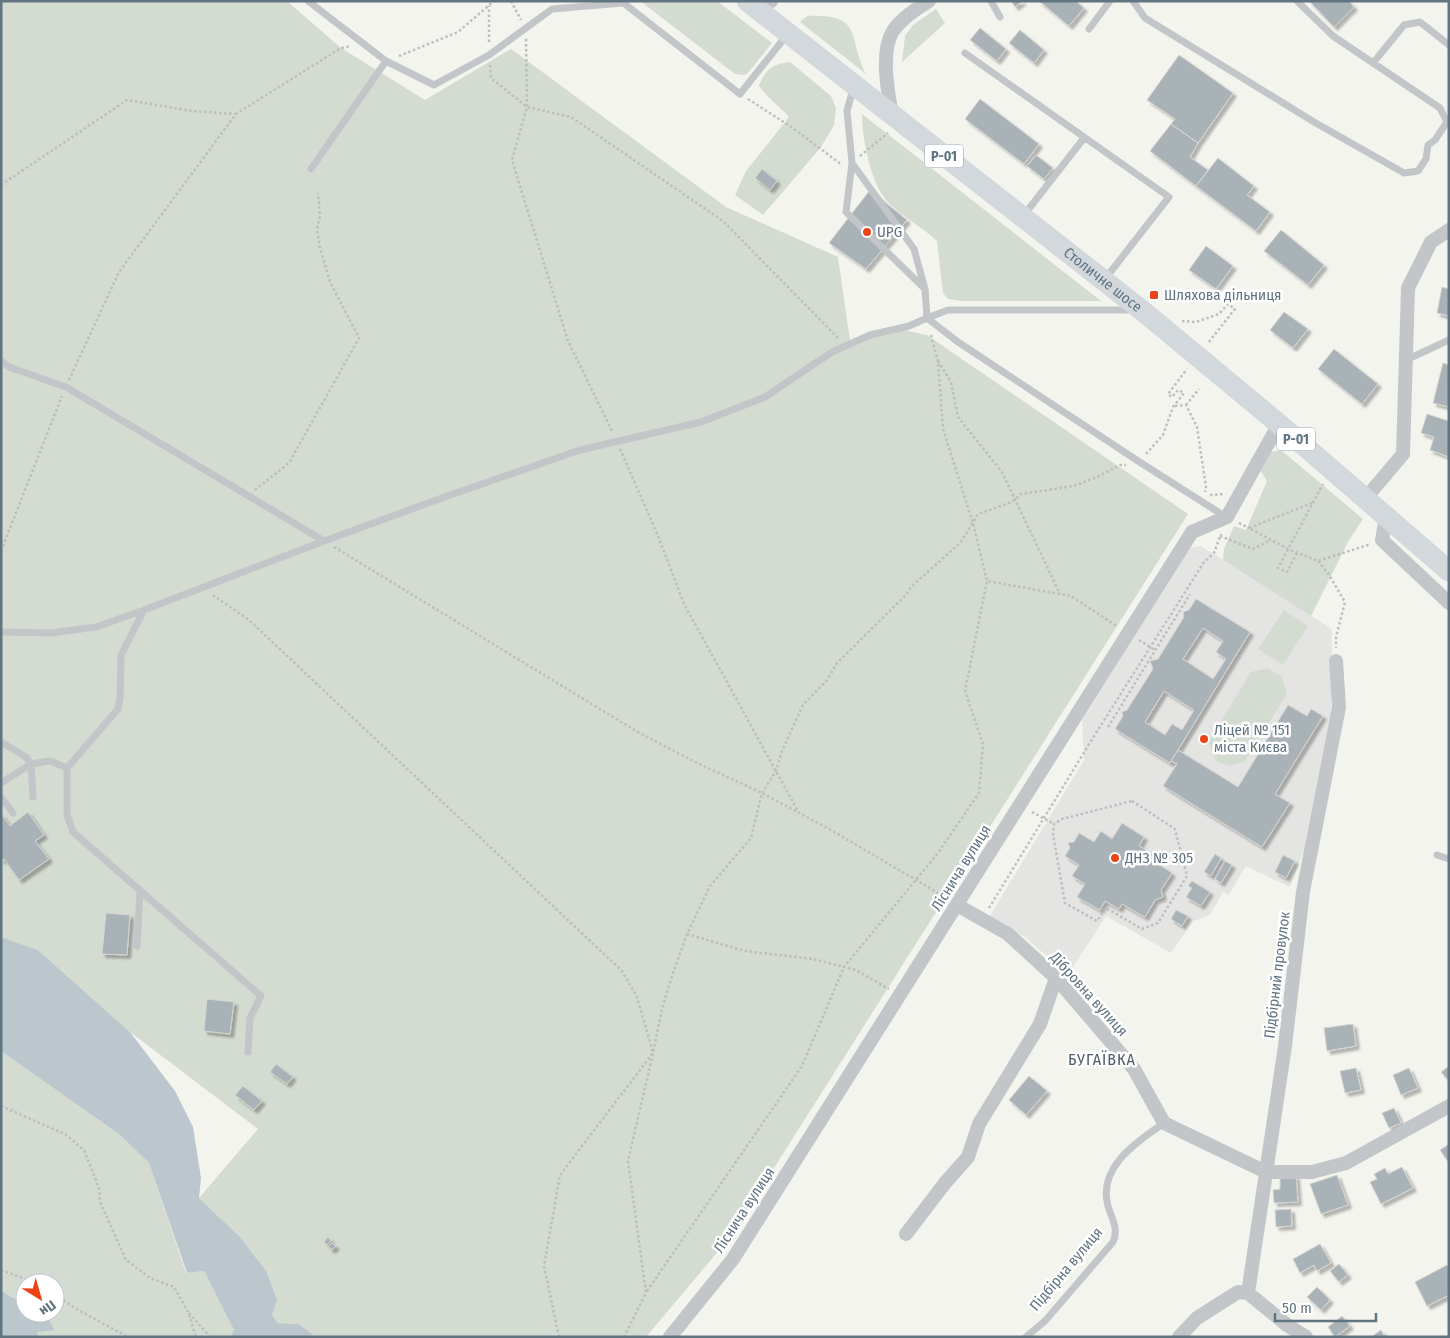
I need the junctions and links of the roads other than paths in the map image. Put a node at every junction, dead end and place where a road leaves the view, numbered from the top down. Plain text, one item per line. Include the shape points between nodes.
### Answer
1 (308, 1) edge
2 (771, 1) edge
3 (929, 1) edge
4 (991, 1) edge
5 (1110, 1) edge
6 (1133, 1) edge
7 (1297, 1) edge
8 (623, 2) edge
9 (748, 2) edge
10 (1000, 17) dead end
11 (1090, 29) dead end
12 (788, 34) junction
13 (1449, 45) edge
14 (965, 53) dead end
15 (386, 61) junction
16 (1373, 63) junction
17 (854, 86) junction
18 (1449, 104) edge
19 (1440, 108) junction
20 (890, 124) junction
21 (1084, 138) junction
22 (852, 163) junction
23 (311, 169) dead end
24 (1022, 217) junction
25 (1449, 230) edge
26 (1104, 281) junction
27 (925, 289) junction
28 (1140, 310) junction
29 (927, 318) junction
30 (1449, 340) edge
31 (1405, 360) junction
32 (1, 361) edge
33 (1279, 424) junction
34 (1365, 499) junction
35 (1228, 517) junction
36 (1386, 517) junction
37 (324, 541) junction
38 (1449, 571) edge
39 (1449, 603) edge
40 (144, 610) junction
41 (1, 632) edge
42 (1336, 661) road end
43 (1, 742) edge
44 (31, 764) junction
45 (67, 768) junction
46 (1, 783) edge
47 (1, 797) edge
48 (33, 797) dead end
49 (13, 813) dead end
50 (1438, 855) dead end
51 (1449, 859) edge
52 (140, 891) junction
53 (957, 905) junction
54 (136, 946) dead end
55 (1056, 978) junction
56 (248, 1052) dead end
57 (1449, 1106) edge
58 (1164, 1123) junction
59 (1266, 1172) junction
60 (906, 1234) dead end
61 (1248, 1293) junction
62 (670, 1337) edge
63 (1026, 1337) edge
64 (1179, 1337) edge
65 (1306, 1337) edge

1 - 15 lane
2 - 9 street
3 - 20 street via 910,13 892,32 886,54
4 - 10 lane
5 - 11 lane
6 - 19 lane via 1145,18 1404,173 1418,171 1426,159 1428,144 1447,122
7 - 16 lane via 1333,36
8 - 12 lane via 740,94
8 - 15 lane via 552,9 489,55 434,85
9 - 12 main road, Столичне шосе / Р-01
12 - 17 main road, Столичне шосе / Р-01
13 - 16 lane via 1420,22 1404,25
14 - 21 lane
15 - 23 lane
16 - 19 lane
17 - 20 main road, Столичне шосе / Р-01
17 - 22 lane via 847,111
18 - 19 lane
20 - 24 main road, Столичне шосе / Р-01
21 - 24 lane
21 - 26 lane via 1169,197
22 - 27 lane via 914,248
22 - 27 lane via 846,212
24 - 26 main road, Столичне шосе / Р-01
25 - 31 street via 1431,242 1408,288
26 - 28 main road, Столичне шосе / Р-01
27 - 29 lane
28 - 29 lane via 948,310
28 - 33 main road, Столичне шосе / Р-01
29 - 35 lane via 958,342
29 - 37 lane via 845,346 765,397 701,422 580,450
30 - 31 lane
31 - 34 street via 1402,454
32 - 37 lane via 66,386
33 - 34 main road, Столичне шосе / Р-01
33 - 35 street
34 - 36 main road, Столичне шосе / Р-01
35 - 53 street, Ліснича вулиця via 1192,532
36 - 38 main road, Столичне шосе / Р-01
36 - 39 street via 1382,540
37 - 40 lane
40 - 41 lane via 96,627 51,632
40 - 45 lane via 121,655 118,709
42 - 59 street, Підбірний провулок via 1339,707 1303,892
43 - 44 lane via 26,756
44 - 45 lane via 50,761
44 - 46 lane
44 - 48 lane
45 - 52 lane via 67,815 73,832
47 - 49 lane
50 - 51 lane
52 - 54 lane
52 - 56 lane via 261,996 250,1018
53 - 55 street, Дібровна вулиця via 1008,934
53 - 62 street, Ліснича вулиця via 733,1259
55 - 58 street, Дібровна вулиця via 1134,1069
55 - 60 street via 1040,1024 979,1124 968,1157
57 - 59 street via 1346,1163 1312,1172
58 - 59 street
58 - 63 lane, Підбірна вулиця via 1120,1157 1111,1175 1106,1198 1116,1229 1113,1242 1045,1321
59 - 61 street, Підбірний провулок
61 - 64 street via 1232,1295 1197,1318
61 - 65 street

